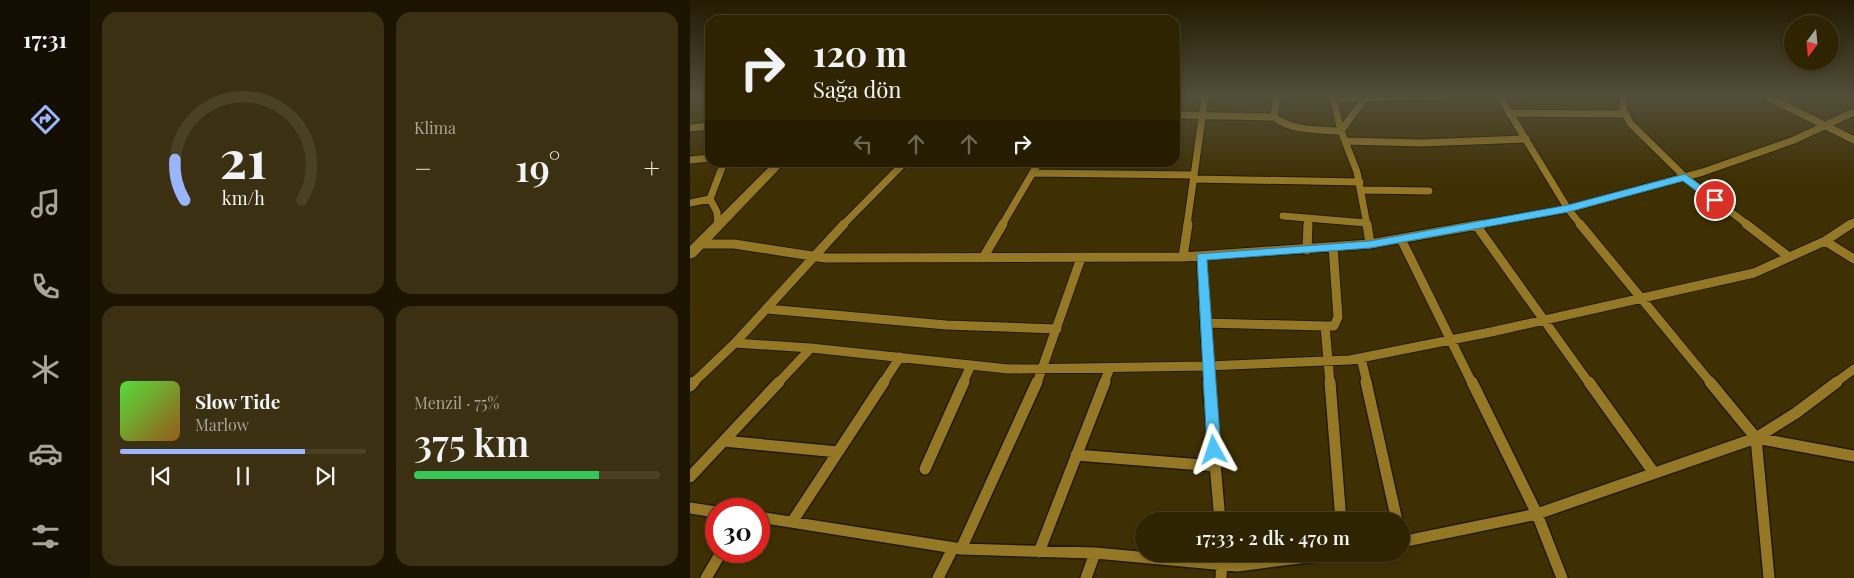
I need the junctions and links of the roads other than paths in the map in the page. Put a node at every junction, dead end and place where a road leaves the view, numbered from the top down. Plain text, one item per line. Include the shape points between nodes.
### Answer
1 (1201, 124) edge
2 (1290, 124) edge
3 (1339, 124) edge
4 (1346, 124) edge
5 (1516, 124) edge
6 (1631, 124) edge
7 (1820, 124) edge
8 (1828, 124) edge
9 (705, 126) edge
10 (1824, 126) junction
11 (690, 128) edge
12 (1341, 131) junction
13 (1526, 139) junction
14 (1854, 140) edge
15 (1346, 141) junction
16 (705, 158) edge
17 (690, 160) edge
18 (722, 167) edge
19 (776, 167) edge
20 (900, 167) edge
21 (1036, 167) edge
22 (1033, 173) junction
23 (1194, 177) junction
24 (1685, 177) junction
25 (1361, 186) junction
26 (1429, 192) dead end
27 (710, 199) junction
28 (690, 203) edge
29 (1568, 208) junction
30 (1283, 216) dead end
31 (1308, 218) junction
32 (1366, 222) junction
33 (1854, 222) edge
34 (1476, 225) junction
35 (718, 226) junction
36 (1401, 239) junction
37 (1825, 241) junction
38 (700, 244) junction
39 (1370, 244) junction
40 (1333, 247) junction
41 (1307, 250) junction
42 (690, 254) edge
43 (812, 256) junction
44 (1184, 257) junction
45 (1201, 257) junction
46 (983, 258) junction
47 (1081, 258) junction
48 (1789, 258) junction
49 (1854, 259) edge
50 (1641, 299) junction
51 (767, 309) junction
52 (1545, 320) junction
53 (1205, 323) junction
54 (1325, 326) junction
55 (1057, 329) junction
56 (1450, 340) junction
57 (735, 343) junction
58 (811, 348) junction
59 (900, 357) junction
60 (1361, 358) junction
61 (1329, 361) junction
62 (971, 365) junction
63 (1207, 366) junction
64 (1110, 368) junction
65 (1044, 369) junction
66 (1854, 369) edge
67 (690, 386) edge
68 (1756, 438) junction
69 (724, 441) junction
70 (838, 452) junction
71 (1076, 455) junction
72 (1854, 456) edge
73 (1215, 466) junction
74 (925, 469) dead end
75 (1654, 473) junction
76 (690, 478) edge
77 (690, 508) edge
78 (705, 510) edge
79 (1219, 512) edge
80 (1340, 512) edge
81 (1395, 512) edge
82 (1537, 514) junction
83 (770, 519) edge
84 (792, 522) junction
85 (1410, 539) edge
86 (957, 549) junction
87 (1038, 552) junction
88 (1095, 553) junction
89 (1135, 555) edge
90 (1223, 562) edge
91 (1229, 562) edge
92 (1268, 562) edge
93 (715, 563) edge
94 (706, 578) edge
95 (938, 578) edge
96 (1086, 578) edge
97 (1221, 578) edge
98 (1562, 578) edge
99 (1769, 578) edge

1 - 23 street
2 - 12 street
3 - 12 street
4 - 12 street
5 - 13 street
6 - 24 street
7 - 10 street
8 - 10 street
9 - 11 street
10 - 14 street
10 - 24 street via 1794,140
12 - 15 street
13 - 15 street via 1421,143
13 - 29 street
15 - 25 street
16 - 17 street
18 - 27 street
19 - 35 street
20 - 43 street
21 - 22 street
22 - 23 street
22 - 46 street
23 - 25 street
23 - 44 street
24 - 29 street
24 - 48 street
25 - 26 street
25 - 32 street
27 - 28 street
27 - 35 street via 717,212
29 - 34 street
29 - 50 street
30 - 31 street
31 - 32 street
31 - 41 street
32 - 39 street
33 - 37 street
34 - 36 street
34 - 52 street
35 - 38 street
36 - 39 street
36 - 56 street
37 - 48 street
37 - 49 street
38 - 42 street
38 - 43 street via 734,244
39 - 40 street
40 - 41 street
40 - 54 street via 1338,317 1334,326
41 - 45 street
43 - 46 street
43 - 51 street
44 - 45 street
44 - 47 street
45 - 53 street
46 - 47 street
47 - 55 street
48 - 50 street via 1754,274
50 - 52 street
50 - 68 street
51 - 55 street via 946,325
51 - 57 street
52 - 56 street
52 - 75 street
53 - 54 street
53 - 63 street
54 - 61 street
55 - 65 street
56 - 60 street
56 - 82 street
57 - 58 street
57 - 67 street
58 - 59 street
58 - 69 street
59 - 62 street
59 - 70 street
60 - 61 street
60 - 81 street
61 - 63 street
61 - 80 street
62 - 65 street
62 - 74 street
63 - 64 street
63 - 73 street
64 - 65 street
64 - 71 street
65 - 86 street
66 - 68 street
68 - 72 street
68 - 75 street
68 - 99 street via 1768,540
69 - 70 street
69 - 76 street
70 - 84 street
71 - 73 street
71 - 87 street
73 - 79 street
75 - 82 street
77 - 78 street
82 - 85 street
82 - 98 street
83 - 84 street
84 - 86 street
86 - 87 street
86 - 95 street
87 - 88 street
88 - 89 street
88 - 96 street
90 - 97 street
91 - 92 street via 1237,566
93 - 94 street

